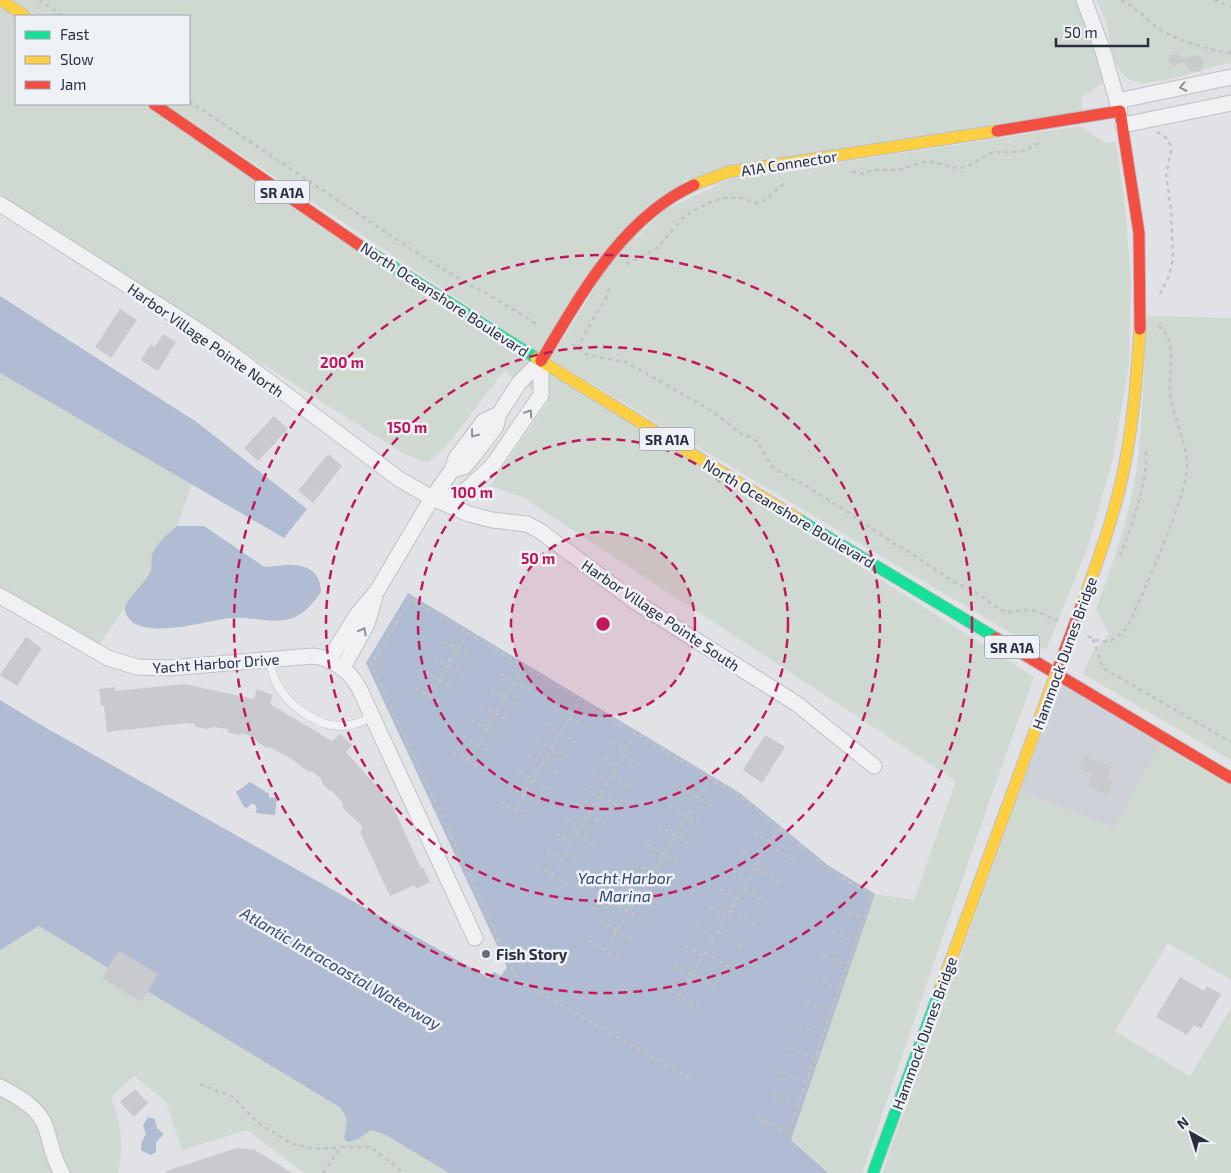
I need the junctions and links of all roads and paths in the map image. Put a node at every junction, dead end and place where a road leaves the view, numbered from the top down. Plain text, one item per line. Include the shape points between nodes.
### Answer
1 (2, 0) edge
2 (39, 0) edge
3 (1084, 0) edge
4 (1121, 0) edge
5 (1214, 0) edge
6 (1231, 7) edge
7 (24, 15) edge
8 (62, 15) edge
9 (1231, 53) edge
10 (1231, 77) edge
11 (190, 102) edge
12 (1231, 103) edge
13 (155, 105) edge
14 (1120, 113) junction
15 (1150, 131) dead end
16 (1044, 140) dead end
17 (845, 170) dead end
18 (793, 178) dead end
19 (0, 204) edge
20 (622, 268) dead end
21 (610, 284) dead end
22 (1157, 301) dead end
23 (536, 324) dead end
24 (1154, 326) dead end
25 (569, 342) dead end
26 (578, 348) junction
27 (541, 361) junction
28 (498, 420) junction
29 (513, 436) junction
30 (476, 454) junction
31 (492, 466) junction
32 (452, 470) junction
33 (432, 498) junction
34 (377, 591) junction
35 (0, 596) edge
36 (1064, 624) dead end
37 (468, 632) junction
38 (1086, 635) dead end
39 (1093, 639) junction
40 (443, 641) dead end
41 (457, 650) junction
42 (434, 657) dead end
43 (472, 658) dead end
44 (269, 659) junction
45 (329, 660) junction
46 (448, 665) junction
47 (524, 666) junction
48 (343, 668) junction
49 (425, 672) dead end
50 (463, 674) dead end
51 (500, 674) dead end
52 (439, 680) junction
53 (514, 682) junction
54 (415, 688) dead end
55 (454, 689) dead end
56 (491, 690) dead end
57 (529, 691) dead end
58 (429, 696) junction
59 (505, 698) junction
60 (580, 700) junction
61 (444, 705) dead end
62 (481, 705) dead end
63 (519, 707) dead end
64 (555, 708) dead end
65 (496, 713) junction
66 (372, 717) junction
67 (570, 718) junction
68 (471, 720) dead end
69 (510, 722) dead end
70 (546, 724) dead end
71 (584, 726) dead end
72 (486, 729) junction
73 (561, 733) junction
74 (636, 734) junction
75 (462, 736) dead end
76 (500, 737) dead end
77 (537, 740) dead end
78 (575, 742) dead end
79 (612, 742) dead end
80 (1231, 742) edge
81 (477, 744) junction
82 (552, 748) junction
83 (626, 750) junction
84 (453, 752) dead end
85 (491, 753) dead end
86 (528, 755) dead end
87 (623, 756) junction
88 (566, 757) dead end
89 (603, 758) dead end
90 (467, 760) junction
91 (542, 763) junction
92 (617, 766) junction
93 (641, 766) dead end
94 (874, 766) dead end
95 (482, 769) dead end
96 (519, 771) dead end
97 (557, 772) dead end
98 (593, 773) dead end
99 (612, 775) junction
100 (710, 778) junction
101 (1231, 778) edge
102 (533, 779) junction
103 (608, 781) junction
104 (510, 786) dead end
105 (630, 786) dead end
106 (681, 787) dead end
107 (548, 788) dead end
108 (584, 788) dead end
109 (524, 794) junction
110 (599, 796) junction
111 (698, 798) junction
112 (501, 802) dead end
113 (538, 803) dead end
114 (575, 803) dead end
115 (617, 805) dead end
116 (669, 806) dead end
117 (715, 808) dead end
118 (514, 811) junction
119 (589, 813) junction
120 (686, 816) junction
121 (528, 819) dead end
122 (565, 819) dead end
123 (605, 824) dead end
124 (658, 825) dead end
125 (704, 827) dead end
126 (580, 828) junction
127 (779, 829) junction
128 (754, 832) dead end
129 (556, 834) dead end
130 (576, 835) junction
131 (675, 835) junction
132 (771, 842) junction
133 (571, 843) junction
134 (647, 844) dead end
135 (593, 845) dead end
136 (693, 846) dead end
137 (769, 846) junction
138 (547, 850) dead end
139 (743, 851) dead end
140 (664, 854) junction
141 (564, 855) junction
142 (562, 859) junction
143 (760, 861) junction
144 (794, 861) dead end
145 (635, 863) dead end
146 (581, 864) dead end
147 (681, 864) dead end
148 (537, 866) dead end
149 (756, 868) junction
150 (732, 870) dead end
151 (652, 873) junction
152 (552, 875) junction
153 (749, 880) junction
154 (624, 882) dead end
155 (670, 883) dead end
156 (781, 883) dead end
157 (568, 885) dead end
158 (720, 889) dead end
159 (743, 889) junction
160 (641, 892) junction
161 (737, 899) junction
162 (611, 901) dead end
163 (658, 902) dead end
164 (768, 904) dead end
165 (709, 907) dead end
166 (730, 910) junction
167 (629, 911) junction
168 (848, 912) dead end
169 (726, 917) junction
170 (864, 918) junction
171 (600, 920) dead end
172 (646, 922) dead end
173 (755, 925) dead end
174 (697, 926) dead end
175 (617, 930) junction
176 (718, 931) junction
177 (832, 932) dead end
178 (714, 937) junction
179 (475, 938) dead end
180 (588, 940) dead end
181 (634, 941) dead end
182 (856, 941) junction
183 (685, 946) dead end
184 (742, 946) dead end
185 (606, 950) junction
186 (705, 952) junction
187 (703, 956) junction
188 (823, 956) dead end
189 (622, 961) dead end
190 (848, 964) junction
191 (674, 965) dead end
192 (730, 968) dead end
193 (691, 974) junction
194 (814, 979) dead end
195 (662, 986) dead end
196 (717, 988) dead end
197 (839, 988) junction
198 (679, 996) junction
199 (806, 1002) dead end
200 (704, 1011) dead end
201 (831, 1012) junction
202 (798, 1025) dead end
203 (823, 1035) junction
204 (789, 1048) dead end
205 (815, 1058) junction
206 (780, 1072) dead end
207 (689, 1078) dead end
208 (806, 1082) junction
209 (200, 1084) dead end
210 (0, 1087) edge
211 (772, 1094) dead end
212 (798, 1105) junction
213 (754, 1115) dead end
214 (341, 1147) junction
215 (62, 1173) edge
216 (323, 1173) edge
217 (404, 1173) edge
218 (873, 1173) edge

1 - 7 main road
2 - 8 path
3 - 14 street via 1103,51
4 - 9 path via 1134,6 1169,35
5 - 6 path
10 -> 14 street
11 - 23 path via 411,249
12 - 14 street
13 - 27 main road, North Oceanshore Boulevard / SR A1A via 386,263
14 - 27 main road, A1A Connector via 728,172 688,187 659,205 628,233 601,265
14 - 218 main road, Hammock Dunes Bridge, bridge via 1140,233 1140,315 1136,387 1116,501 1081,607
15 - 22 path via 1163,134 1171,152 1166,175 1171,209 1172,258 1169,276
16 - 17 path via 1024,151 990,154 967,167 926,161 891,171 872,170 863,174
18 - 20 path via 765,200 756,203 744,198 724,198 692,211 656,249
19 - 33 street, Harbor Village Pointe North via 235,356 387,471
21 - 26 path via 605,301
24 - 39 path via 1156,330 1160,327 1164,331 1171,355 1170,393 1186,451 1184,488 1127,628 1110,642
25 - 26 path
26 - 36 path via 588,355 626,362 709,409 759,444 778,471 808,487 952,581 976,592 1000,610 1027,610
27 - 28 street via 519,383
29 -> 27 street via 540,395
27 - 101 main road, North Oceanshore Boulevard / SR A1A via 793,517
28 - 29 street
28 - 30 street
28 -> 32 street via 484,421 456,458
29 - 31 street
30 - 31 street
30 - 32 street via 464,466
31 - 33 street via 457,496
32 - 33 street
33 - 34 street
33 - 94 street, Harbor Village Pointe South via 476,517 533,527 637,603 797,704
34 - 45 street via 356,616
48 -> 34 street via 367,624
35 - 44 street, Yacht Harbor Drive via 102,655 129,665 168,668
37 - 41 path
37 - 47 path
37 - 207 path via 411,599 371,664 518,979
38 - 39 path
39 - 80 path via 1103,668
40 - 41 path
41 - 43 path
41 - 46 path
42 - 46 path
44 - 45 street, Yacht Harbor Drive via 313,656
44 - 66 lane via 274,679 282,692 310,716 336,726
45 - 48 street, Yacht Harbor Drive
46 - 50 path
46 - 52 path
47 - 53 path
47 - 60 path
48 - 66 street, Yacht Harbor Drive via 357,684
49 - 52 path
51 - 53 path
52 - 55 path
52 - 58 path
53 - 57 path
53 - 59 path
54 - 58 path
56 - 59 path
58 - 61 path
59 - 63 path
59 - 65 path
60 - 67 path
60 - 74 path
62 - 65 path
64 - 67 path
65 - 69 path
65 - 72 path
66 - 179 street, Yacht Harbor Drive
67 - 71 path
67 - 73 path
68 - 72 path
70 - 73 path
72 - 76 path
72 - 81 path
73 - 78 path
73 - 82 path
74 - 83 path
74 - 100 path
75 - 81 path
77 - 82 path
79 - 83 path
81 - 85 path
81 - 90 path
82 - 88 path
82 - 91 path
83 - 87 path
84 - 90 path
86 - 91 path
87 - 92 path
87 - 93 path
89 - 92 path
90 - 95 path
91 - 97 path
91 - 102 path
92 - 99 path
96 - 102 path
98 - 103 path
99 - 103 path
99 - 105 path
100 - 111 path
100 - 127 path via 740,796
102 - 107 path
102 - 109 path
103 - 110 path
104 - 109 path
106 - 111 path
108 - 110 path
109 - 113 path
109 - 118 path
110 - 115 path
110 - 119 path
111 - 117 path
111 - 120 path
112 - 118 path
114 - 119 path
116 - 120 path
118 - 121 path
119 - 123 path
119 - 126 path
120 - 125 path
120 - 131 path
122 - 126 path
124 - 131 path
126 - 130 path
127 - 132 path
127 - 170 path via 828,870 872,895
128 - 132 path
129 - 133 path
130 - 133 path
130 - 135 path
131 - 136 path
131 - 140 path
132 - 137 path
133 - 141 path
134 - 140 path
137 - 143 path
137 - 144 path
138 - 142 path
139 - 143 path
140 - 147 path
140 - 151 path
141 - 142 path
141 - 146 path
142 - 152 path
143 - 149 path
145 - 151 path
148 - 152 path
149 - 153 path
149 - 156 path
150 - 153 path
151 - 155 path
151 - 160 path
152 - 157 path
153 - 159 path
154 - 160 path
158 - 161 path
159 - 161 path
159 - 164 path
160 - 163 path
160 - 167 path
161 - 166 path
162 - 167 path
165 - 169 path
166 - 169 path
166 - 173 path
167 - 172 path
167 - 175 path
168 - 170 path
169 - 176 path
170 - 182 path
171 - 175 path
174 - 178 path
175 - 181 path
175 - 185 path
176 - 178 path
176 - 184 path
177 - 182 path
178 - 186 path
180 - 185 path
182 - 190 path
183 - 187 path
185 - 189 path
186 - 187 path
186 - 192 path
187 - 193 path
188 - 190 path
190 - 197 path
191 - 193 path
193 - 196 path
193 - 198 path
194 - 197 path
195 - 198 path
197 - 201 path
198 - 200 path
199 - 201 path
201 - 203 path
202 - 203 path
203 - 205 path
204 - 205 path
205 - 208 path
206 - 208 path
208 - 212 path
209 - 214 path via 232,1096 258,1123 291,1143 315,1149
210 - 215 street via 27,1103 42,1119 54,1159
211 - 212 path
212 - 213 path via 788,1134
214 - 216 path
214 - 217 path via 371,1147

